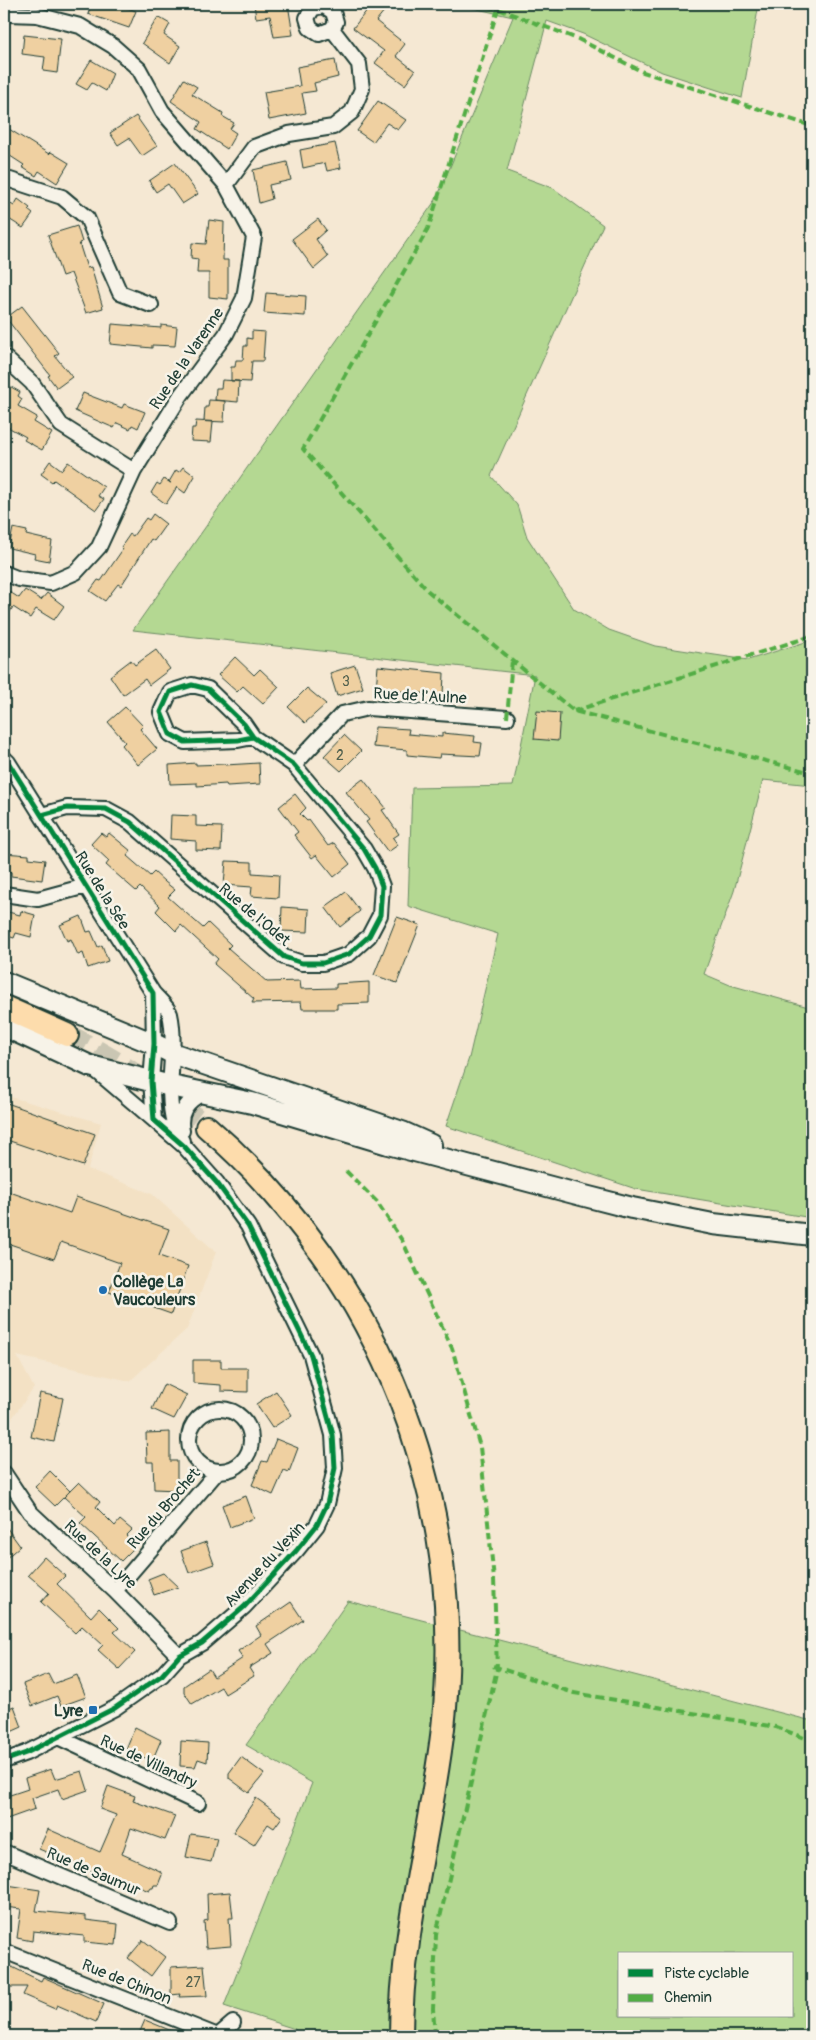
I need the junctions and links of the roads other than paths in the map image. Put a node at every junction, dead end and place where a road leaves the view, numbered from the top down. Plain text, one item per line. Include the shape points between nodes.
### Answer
1 (4, 5) edge
2 (34, 9) edge
3 (332, 29) dead end
4 (4, 178) edge
5 (226, 185) junction
6 (151, 305) dead end
7 (4, 357) edge
8 (134, 471) junction
9 (4, 573) edge
10 (506, 718) dead end
11 (253, 737) junction
12 (4, 758) edge
13 (294, 765) junction
14 (42, 815) junction
15 (86, 886) junction
16 (4, 894) edge
17 (4, 982) edge
18 (153, 993) junction
19 (4, 1007) edge
20 (4, 1026) edge
21 (67, 1035) tunnel mouth
22 (154, 1044) junction
23 (172, 1054) junction
24 (90, 1066) junction
25 (151, 1081) junction
26 (171, 1086) junction
27 (203, 1093) junction
28 (154, 1120) junction
29 (207, 1127) tunnel mouth
30 (184, 1146) junction
31 (485, 1169) junction
32 (812, 1235) edge
33 (218, 1471) junction
34 (4, 1474) edge
35 (115, 1591) junction
36 (179, 1656) junction
37 (58, 1737) junction
38 (4, 1761) edge
39 (198, 1803) dead end
40 (4, 1852) edge
41 (170, 1923) dead end
42 (4, 1951) edge
43 (233, 2023) dead end
44 (401, 2036) edge

1 - 2 street, Rue de la Varenne via 9,14
2 - 5 street, Rue de la Varenne via 80,26 113,46 139,69 162,110
3 - 5 street via 359,64 362,89 352,112 333,127 290,134 254,147
4 - 6 street via 62,197 87,218 120,293
5 - 8 street, Rue de la Varenne via 254,237 244,298 226,334 181,395
7 - 8 street via 32,383 61,425
8 - 9 street, Rue de la Varenne via 99,547 76,572 51,583 20,579
10 - 13 street, Rue de l'Aulne via 368,708 342,714
11 - 11 street, Rue de l'Odet via 208,689 192,686 170,692 161,712 170,734 185,742
11 - 13 street, Rue de l'Odet
12 - 14 street, Rue de la Sée
13 - 14 street, Rue de l'Odet via 364,849 382,886 380,916 369,936 348,954 323,963 302,963 284,956 130,822 106,809 68,808
14 - 15 street, Rue de la Sée
15 - 16 street via 38,899
15 - 18 street, Rue de la Sée
17 - 22 main road
18 - 22 street
18 - 23 street, Rue de la Sée via 170,1012
19 - 21 main road
20 - 24 main road
22 - 23 main road
22 - 25 street
23 - 26 street, Rue de la Sée
23 - 31 main road via 402,1132
24 - 25 main road
24 - 28 street, Avenue du Vexin
25 - 26 main road
25 - 28 street
26 - 27 main road
26 - 30 street, Rue de la Sée via 174,1124
27 - 30 street via 184,1107 180,1120
27 - 31 main road via 252,1103
28 - 30 street, Avenue du Vexin
29 - 44 main road via 282,1201 342,1282 396,1387 415,1439 433,1509 446,1597 446,1681 439,1755 405,1968
30 - 36 street, Avenue du Vexin via 217,1183 248,1226 312,1355 333,1434 335,1468 327,1504 317,1525 296,1551 244,1607 202,1643
31 - 32 main road via 670,1216
33 - 33 street, Rue du Brochet via 237,1466 249,1450 251,1440 250,1430 242,1418 220,1408 200,1415 192,1423 188,1439 198,1463
33 - 35 street, Rue du Brochet
34 - 35 street, Rue de la Lyre via 30,1512
35 - 36 street, Rue de la Lyre
36 - 37 street, Avenue du Vexin via 162,1675 115,1708
37 - 38 street, Avenue du Vexin
37 - 39 street, Rue de Villandry
40 - 41 street, Rue de Saumur
42 - 43 street, Rue de Chinon via 218,2036

